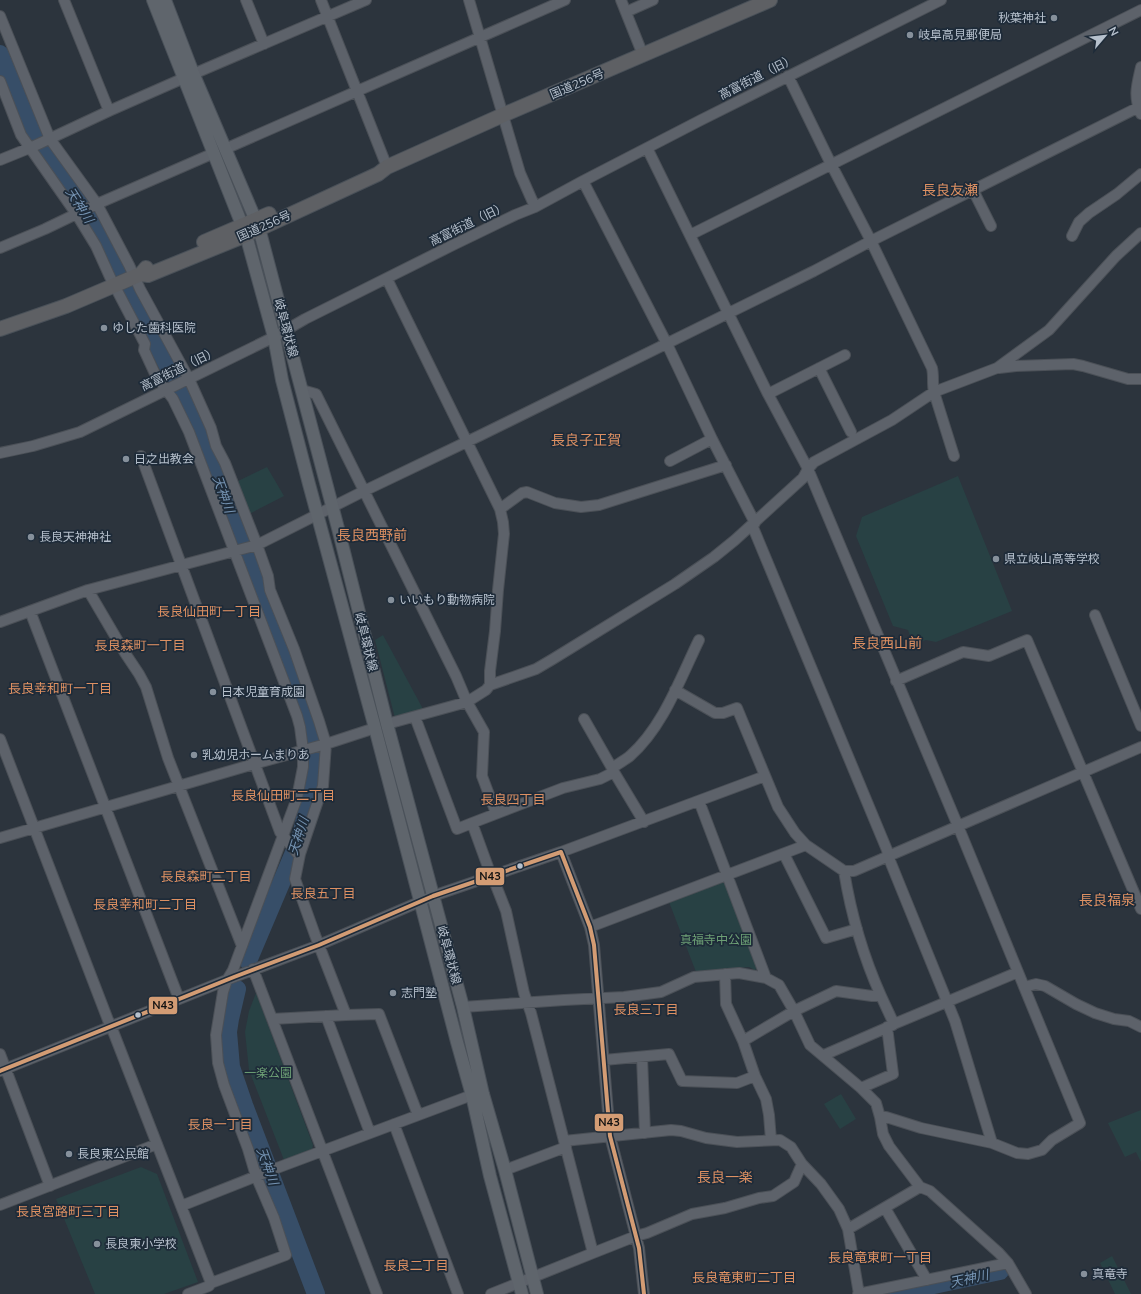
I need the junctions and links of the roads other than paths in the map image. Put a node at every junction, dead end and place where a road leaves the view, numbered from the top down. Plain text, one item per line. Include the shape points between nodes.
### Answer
1 (64, 0) edge
2 (153, 0) edge
3 (165, 0) edge
4 (246, 0) edge
5 (321, 0) edge
6 (366, 0) edge
7 (469, 0) edge
8 (565, 0) edge
9 (621, 0) edge
10 (653, 0) edge
11 (770, 0) edge
12 (940, 0) edge
13 (1141, 10) edge
14 (626, 12) junction
15 (0, 16) edge
16 (328, 16) junction
17 (480, 37) junction
18 (264, 44) junction
19 (643, 55) junction
20 (1141, 67) edge
21 (189, 76) junction
22 (788, 76) junction
23 (0, 81) edge
24 (357, 91) junction
25 (1140, 109) edge
26 (109, 111) junction
27 (503, 115) junction
28 (48, 139) junction
29 (31, 148) junction
30 (647, 148) junction
31 (219, 151) junction
32 (0, 160) edge
33 (831, 164) junction
34 (385, 168) junction
35 (1141, 174) edge
36 (583, 181) junction
37 (973, 190) junction
38 (97, 205) junction
39 (535, 207) junction
40 (77, 214) junction
41 (991, 226) dead end
42 (251, 227) junction
43 (1141, 233) edge
44 (690, 235) junction
45 (1072, 236) dead end
46 (871, 241) junction
47 (0, 248) edge
48 (387, 278) junction
49 (128, 280) junction
50 (729, 312) junction
51 (0, 329) edge
52 (286, 330) junction
53 (274, 337) junction
54 (667, 344) junction
55 (845, 355) dead end
56 (819, 368) junction
57 (997, 368) junction
58 (188, 379) junction
59 (1141, 380) edge
60 (168, 389) junction
61 (302, 390) junction
62 (934, 392) junction
63 (768, 394) junction
64 (851, 432) dead end
65 (712, 439) junction
66 (466, 442) junction
67 (0, 453) edge
68 (140, 456) dead end
69 (954, 456) dead end
70 (670, 460) dead end
71 (726, 465) junction
72 (808, 469) junction
73 (364, 491) junction
74 (332, 508) junction
75 (500, 509) junction
76 (318, 515) junction
77 (754, 524) junction
78 (257, 545) junction
79 (237, 551) junction
80 (182, 566) junction
81 (88, 590) junction
82 (30, 611) junction
83 (1095, 616) dead end
84 (0, 622) edge
85 (699, 640) dead end
86 (896, 681) junction
87 (490, 685) junction
88 (675, 690) junction
89 (467, 702) junction
90 (415, 717) junction
91 (584, 719) dead end
92 (387, 724) junction
93 (1141, 726) edge
94 (375, 728) junction
95 (0, 739) edge
96 (324, 745) junction
97 (1141, 747) edge
98 (305, 750) junction
99 (254, 764) junction
100 (613, 770) junction
101 (1083, 771) junction
102 (765, 776) junction
103 (179, 785) junction
104 (699, 801) junction
105 (106, 807) junction
106 (496, 813) junction
107 (644, 822) junction
108 (472, 823) junction
109 (958, 826) junction
110 (34, 828) junction
111 (0, 838) edge
112 (284, 838) junction
113 (806, 845) junction
114 (561, 852) junction
115 (299, 854) junction
116 (784, 854) junction
117 (888, 856) junction
118 (488, 867) dead end
119 (844, 871) junction
120 (727, 875) junction
121 (496, 883) dead end
122 (433, 896) junction
123 (420, 902) junction
124 (1141, 909) edge
125 (590, 927) junction
126 (857, 929) junction
127 (319, 945) junction
128 (242, 946) junction
129 (253, 970) junction
130 (1018, 972) junction
131 (725, 974) junction
132 (231, 978) junction
133 (766, 978) junction
134 (1024, 987) junction
135 (881, 996) junction
136 (179, 999) junction
137 (599, 999) junction
138 (948, 1001) junction
139 (527, 1003) junction
140 (463, 1007) junction
141 (794, 1011) junction
142 (346, 1015) junction
143 (326, 1016) junction
144 (272, 1020) junction
145 (111, 1026) junction
146 (891, 1026) junction
147 (1141, 1027) edge
148 (743, 1041) junction
149 (0, 1054) edge
150 (824, 1055) junction
151 (642, 1057) junction
152 (604, 1060) junction
153 (3, 1070) edge
154 (755, 1076) junction
155 (861, 1088) junction
156 (472, 1095) junction
157 (418, 1115) junction
158 (880, 1117) junction
159 (394, 1124) junction
160 (370, 1133) junction
161 (644, 1133) junction
162 (610, 1136) junction
163 (771, 1140) junction
164 (992, 1143) junction
165 (158, 1144) junction
166 (565, 1144) junction
167 (322, 1151) junction
168 (802, 1164) junction
169 (505, 1170) junction
170 (258, 1175) junction
171 (50, 1186) junction
172 (920, 1187) junction
173 (0, 1205) edge
174 (181, 1206) junction
175 (885, 1208) junction
176 (848, 1229) junction
177 (636, 1236) junction
178 (593, 1253) junction
179 (1008, 1264) junction
180 (532, 1277) junction
181 (927, 1280) junction
182 (211, 1288) edge
183 (520, 1288) edge
184 (188, 1294) edge
185 (377, 1294) edge
186 (458, 1294) edge
187 (491, 1294) edge
188 (537, 1294) edge
189 (644, 1294) edge
190 (859, 1294) edge
191 (1026, 1294) edge

1 - 26 street
2 - 21 main road, 岐阜環状線
3 - 21 main road, 岐阜環状線
4 - 18 street
5 - 16 street
6 - 16 street
7 - 17 street
8 - 17 street
9 - 14 street
10 - 14 street
11 - 19 highway, 国道256号
12 - 22 street, 高富街道（旧）
13 - 33 street
14 - 19 street
15 - 28 street
16 - 18 street
16 - 24 street
17 - 24 street
17 - 27 street
18 - 21 street
19 - 27 highway, 国道256号
20 - 25 street via 1135,90
21 - 26 street
21 - 31 main road, 岐阜環状線
22 - 30 street, 高富街道（旧）
22 - 33 street
23 - 29 street via 21,135
24 - 31 street
24 - 34 street
25 - 37 street
26 - 28 street
27 - 34 highway, 国道256号
27 - 39 street via 520,173
28 - 29 street
28 - 38 street
29 - 32 street
29 - 40 street
30 - 36 street, 高富街道（旧）
30 - 44 street
31 - 38 street
31 - 42 main road, 岐阜環状線
33 - 44 street
33 - 46 street
34 - 42 highway, 国道256号 via 378,174
35 - 45 street via 1089,212 1079,222
36 - 39 street, 高富街道（旧）
36 - 54 street
37 - 41 street
37 - 46 street
38 - 40 street
38 - 49 street
39 - 48 street, 高富街道（旧）
40 - 47 street
40 - 49 street via 96,246
42 - 49 highway, 国道256号 via 148,275
42 - 52 main road, 岐阜環状線
42 - 53 main road, 岐阜環状線
43 - 57 street via 1116,256 1049,330
44 - 50 street
46 - 50 street
46 - 62 street via 932,368
48 - 52 street, 高富街道（旧）
48 - 66 street
49 - 51 highway, 国道256号 via 66,306
49 - 58 street
49 - 60 street via 131,315 156,376
50 - 54 street
50 - 63 street
52 - 53 street, 高富街道（旧）
52 - 61 main road, 岐阜環状線
53 - 58 street, 高富街道（旧）
53 - 76 main road, 岐阜環状線 via 282,380
54 - 65 street
54 - 66 street
55 - 56 street
56 - 63 street
56 - 64 street
57 - 59 street via 1072,364 1128,380
57 - 62 street
58 - 60 street, 高富街道（旧）
58 - 78 street via 211,428
60 - 67 street, 高富街道（旧） via 80,432
60 - 79 street via 189,432
61 - 73 street via 316,394
61 - 74 main road, 岐阜環状線
62 - 69 street
62 - 72 street via 892,420 814,462
63 - 72 street
65 - 70 street
65 - 71 street
66 - 73 street
66 - 75 street
68 - 80 street
71 - 75 street via 599,505 581,507 555,503 527,492
71 - 77 street
72 - 77 street via 804,478
72 - 86 street
73 - 74 street
73 - 89 street
74 - 76 street
74 - 92 main road, 岐阜環状線
75 - 87 street via 504,534
76 - 78 street
76 - 94 main road, 岐阜環状線
77 - 87 street via 686,577 578,644 536,669
77 - 117 street
78 - 79 street
78 - 96 street via 270,590 319,721
79 - 80 street
79 - 98 street via 297,716
80 - 81 street
80 - 99 street
81 - 82 street
81 - 103 street via 146,687
82 - 84 street
82 - 105 street
83 - 93 street
85 - 88 street
86 - 101 street via 963,652 989,656 1027,640
86 - 109 street
87 - 89 street
88 - 100 street via 658,724
88 - 102 street via 715,713 723,714 737,708
89 - 90 street
89 - 106 street via 484,732 482,776
90 - 92 street
90 - 108 street via 457,829
91 - 100 street
92 - 122 main road, 岐阜環状線
94 - 96 street
94 - 123 main road, 岐阜環状線
95 - 110 street
96 - 98 street
96 - 115 street via 323,786
97 - 101 street
98 - 99 street
98 - 112 street via 297,798
99 - 103 street
99 - 112 street
100 - 106 street via 600,779 563,788
100 - 107 street
101 - 109 street
101 - 124 street
102 - 104 street
102 - 113 street via 778,807
103 - 105 street
103 - 128 street
104 - 107 street
104 - 120 street
105 - 110 street
105 - 136 street
106 - 108 street
107 - 114 street
108 - 118 street
109 - 117 street
109 - 130 street
110 - 111 street
110 - 145 street
112 - 115 street
112 - 128 street
113 - 116 street
113 - 119 street
114 - 122 street
114 - 125 street
115 - 127 street via 295,879
116 - 120 street
116 - 126 street via 826,938
117 - 119 street via 854,871
117 - 138 street
119 - 126 street
120 - 125 street
120 - 133 street
121 - 139 street via 506,911
122 - 123 street
122 - 140 main road, 岐阜環状線
123 - 127 street
123 - 156 main road, 岐阜環状線
125 - 137 street
126 - 135 street via 869,970
127 - 129 street
127 - 142 street
128 - 132 street
129 - 132 street
129 - 144 street
130 - 134 street
130 - 138 street
131 - 133 street via 739,973
131 - 137 street via 694,977 661,992
131 - 148 street via 726,1004
132 - 136 street
132 - 170 street via 223,992 216,1036 218,1063 224,1086
133 - 141 street via 780,985
134 - 147 street via 1036,984 1045,986 1095,1013 1114,1020 1129,1021
134 - 164 street via 1080,1124 1052,1140 1042,1150 1028,1154 1017,1153
135 - 141 street via 836,991
135 - 146 street
136 - 145 street
137 - 139 street
137 - 152 street
138 - 146 street
138 - 164 street
139 - 140 street
139 - 166 street
140 - 169 main road, 岐阜環状線 via 483,1094
141 - 148 street
141 - 150 street via 810,1045
142 - 143 street
142 - 157 street via 379,1014
143 - 144 street
143 - 160 street
144 - 167 street
145 - 153 street
145 - 165 street
146 - 150 street
146 - 155 street via 893,1074
148 - 154 street
149 - 153 street
150 - 155 street
151 - 152 street
151 - 154 street via 669,1054 682,1081 737,1083
151 - 161 street
152 - 162 street
153 - 171 street
154 - 163 street via 770,1114
155 - 158 street via 876,1103
156 - 157 street
156 - 183 main road, 岐阜環状線 via 490,1176
157 - 159 street
158 - 164 street
158 - 172 street via 883,1134 889,1146
159 - 160 street
159 - 186 street
160 - 167 street
161 - 162 street
161 - 163 street via 671,1130 737,1142
162 - 166 street
162 - 177 street
163 - 168 street via 780,1140 791,1147
165 - 171 street
165 - 174 street
166 - 169 street
166 - 178 street
167 - 170 street
167 - 185 street
168 - 176 street via 839,1209
168 - 177 street via 794,1182 773,1196 692,1214
169 - 180 main road, 岐阜環状線
170 - 174 street
170 - 182 street via 286,1254
171 - 173 street
172 - 175 street
172 - 179 street via 930,1191 999,1252
174 - 182 street
175 - 176 street
175 - 181 street
176 - 190 street
177 - 178 street
177 - 189 street
178 - 180 street
179 - 181 street
179 - 191 street
180 - 183 street
180 - 188 main road, 岐阜環状線
181 - 190 street
182 - 184 street
183 - 187 street

